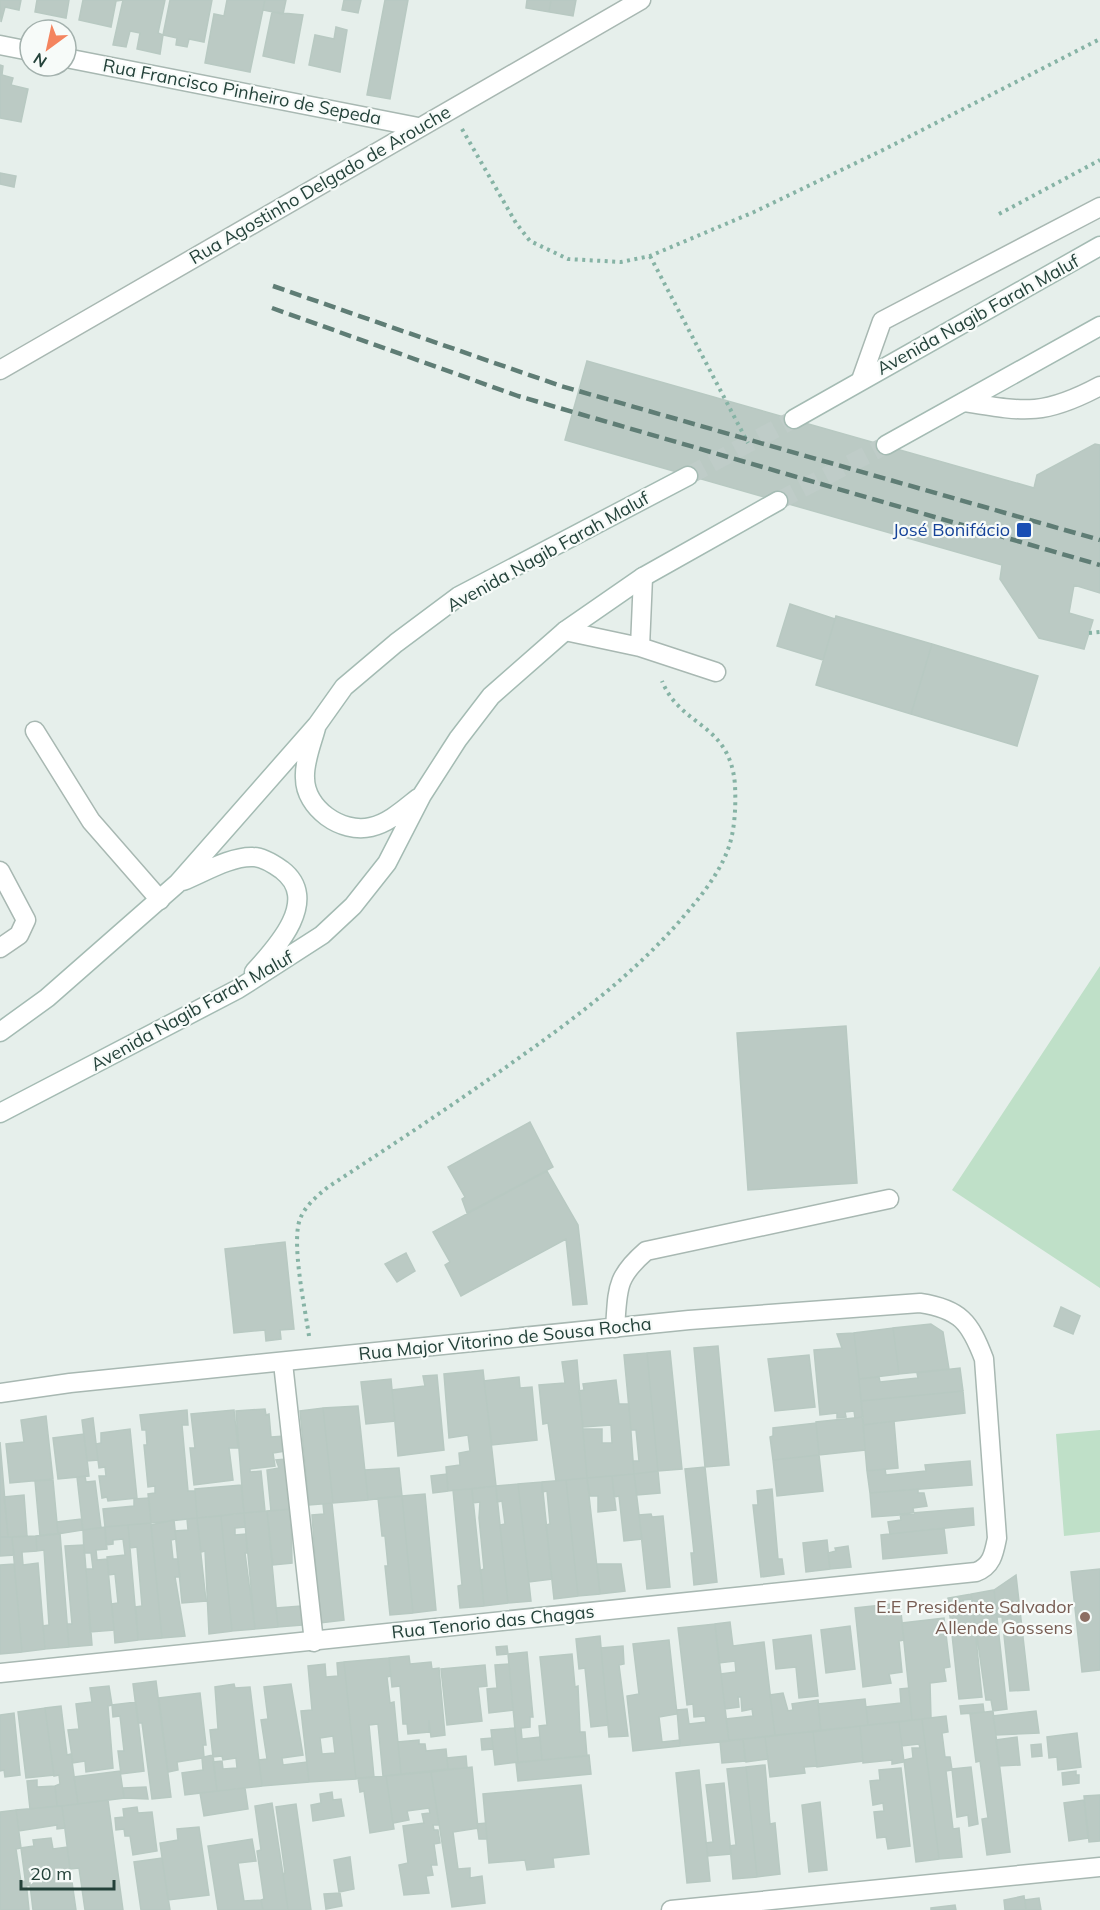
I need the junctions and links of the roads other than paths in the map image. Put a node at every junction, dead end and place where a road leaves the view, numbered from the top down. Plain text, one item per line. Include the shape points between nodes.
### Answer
1 (641, 0) edge
2 (0, 45) edge
3 (18, 49) edge
4 (78, 60) edge
5 (418, 127) junction
6 (1100, 207) edge
7 (1100, 246) edge
8 (1100, 326) edge
9 (0, 370) edge
10 (861, 380) junction
11 (1100, 386) edge
12 (964, 402) junction
13 (794, 419) tunnel mouth
14 (886, 446) tunnel mouth
15 (688, 476) tunnel mouth
16 (778, 501) tunnel mouth
17 (643, 577) junction
18 (566, 631) junction
19 (640, 646) junction
20 (716, 672) dead end
21 (317, 725) junction
22 (35, 731) dead end
23 (422, 795) junction
24 (0, 871) edge
25 (178, 883) junction
26 (160, 900) junction
27 (0, 948) edge
28 (238, 989) junction
29 (1, 1028) edge
30 (0, 1113) edge
31 (889, 1199) dead end
32 (615, 1328) junction
33 (283, 1363) junction
34 (0, 1393) edge
35 (985, 1569) joint
36 (314, 1642) junction
37 (0, 1673) edge
38 (1100, 1867) edge
39 (671, 1910) edge

1 - 5 street, Rua Agostinho Delgado de Arouche
2 - 3 street
4 - 5 street, Rua Francisco Pinheiro de Sepeda
5 - 9 street, Rua Agostinho Delgado de Arouche
6 - 10 street via 882,321
7 - 10 street, Avenida Nagib Farah Maluf
8 - 12 street
10 - 13 street, Avenida Nagib Farah Maluf
11 - 12 street via 1050,409 1012,410
12 - 14 street
15 - 21 street, Avenida Nagib Farah Maluf via 459,596 344,687
16 - 17 street, Avenida Nagib Farah Maluf
17 - 18 street, Avenida Nagib Farah Maluf
17 - 19 street
18 - 19 street
18 - 23 street, Avenida Nagib Farah Maluf via 491,696
19 - 20 street
21 - 23 street via 304,775 306,793 332,820 353,828 371,827 391,818
21 - 25 street, Avenida Nagib Farah Maluf
22 - 26 street via 91,821
23 - 28 street, Avenida Nagib Farah Maluf via 387,862 353,906 322,935
24 - 27 street via 26,920 19,935
25 - 26 street, Avenida Nagib Farah Maluf
25 - 28 street via 253,857 287,874 298,899 294,917 277,947
26 - 29 street, Avenida Nagib Farah Maluf via 47,998
28 - 30 street, Avenida Nagib Farah Maluf
31 - 32 street via 646,1251 627,1267 618,1288
32 - 33 street, Rua Major Vitorino de Sousa Rocha
32 - 35 street, Rua Major Vitorino de Sousa Rocha via 920,1304 954,1312 975,1336 984,1359 998,1530 993,1558
33 - 34 street, Rua Major Vitorino de Sousa Rocha
33 - 36 street
35 - 36 street, Rua Tenorio das Chagas
36 - 37 street, Rua Tenorio das Chagas
38 - 39 street

